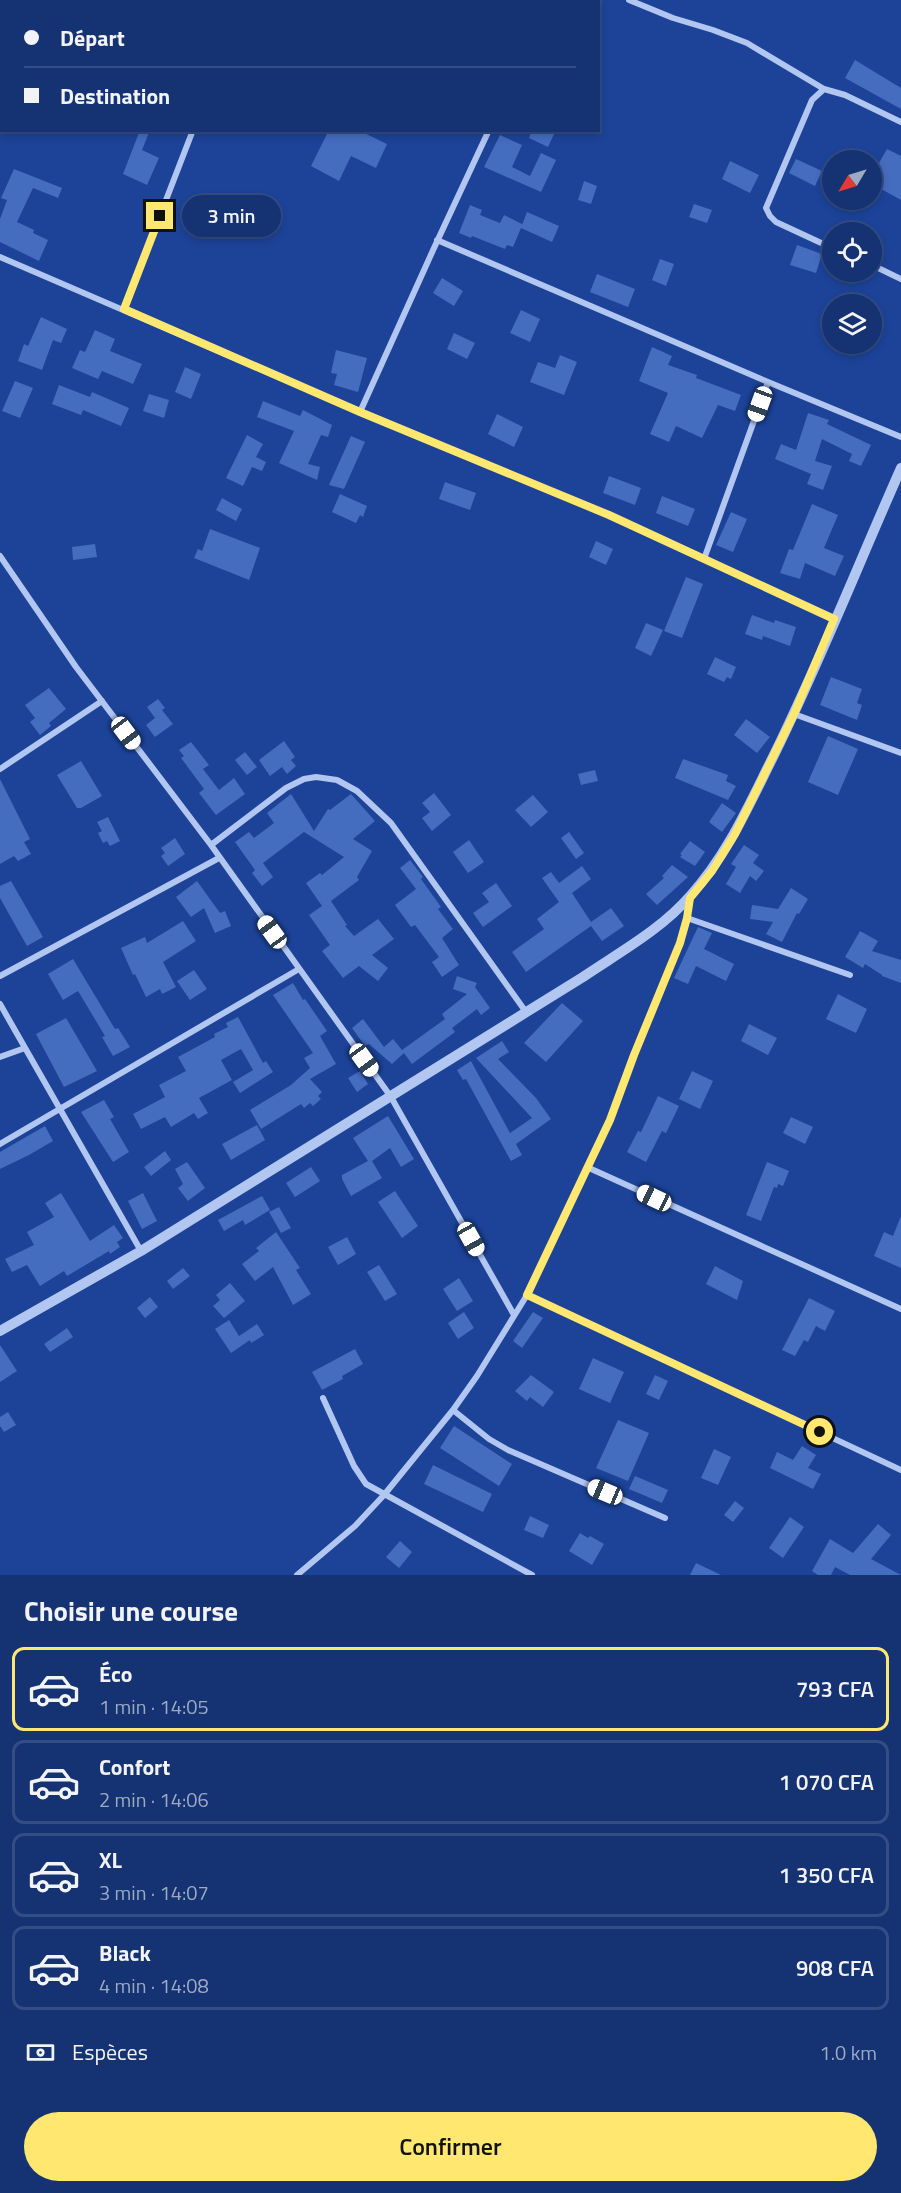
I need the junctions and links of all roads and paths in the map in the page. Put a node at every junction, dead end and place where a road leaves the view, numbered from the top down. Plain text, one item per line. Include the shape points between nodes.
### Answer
1 (629, 0) edge
2 (824, 89) junction
3 (901, 122) edge
4 (192, 132) edge
5 (488, 132) edge
6 (437, 240) junction
7 (822, 243) edge
8 (0, 256) edge
9 (882, 270) edge
10 (901, 279) edge
11 (124, 309) junction
12 (768, 382) junction
13 (360, 412) junction
14 (901, 437) edge
15 (901, 468) edge
16 (0, 556) edge
17 (704, 559) junction
18 (834, 619) junction
19 (102, 701) junction
20 (794, 714) junction
21 (901, 753) edge
22 (0, 769) edge
23 (211, 845) junction
24 (219, 858) junction
25 (690, 898) junction
26 (687, 918) junction
27 (299, 969) junction
28 (850, 975) dead end
29 (0, 976) edge
30 (0, 1004) edge
31 (526, 1012) junction
32 (26, 1048) junction
33 (0, 1057) edge
34 (391, 1097) junction
35 (61, 1108) junction
36 (0, 1144) edge
37 (589, 1168) junction
38 (141, 1251) junction
39 (527, 1295) junction
40 (901, 1309) edge
41 (514, 1315) junction
42 (0, 1331) edge
43 (323, 1398) dead end
44 (453, 1410) junction
45 (901, 1470) edge
46 (384, 1496) junction
47 (665, 1518) dead end
48 (297, 1575) edge
49 (532, 1575) edge

1 - 2 street via 747,43
2 - 3 street
2 - 7 street via 812,100 766,208 776,222
4 - 11 street
5 - 6 street
6 - 12 street
6 - 13 street
8 - 11 street
9 - 10 street
11 - 13 street
12 - 14 street
12 - 17 street
13 - 17 street via 609,515
15 - 18 street
16 - 19 street
17 - 18 street
18 - 20 street
19 - 22 street
19 - 23 street
20 - 21 street
20 - 25 street via 735,834
23 - 24 street
23 - 31 street via 286,788 316,777 337,780 357,791 391,823
24 - 27 street
24 - 29 street
25 - 26 street
25 - 31 street via 654,929
26 - 28 street
26 - 37 street
27 - 34 street
27 - 35 street
30 - 32 street
31 - 34 street
32 - 33 street
32 - 35 street
34 - 38 street
34 - 41 street
35 - 36 street
35 - 38 street
37 - 39 street
37 - 40 street
38 - 42 street
39 - 41 street
39 - 45 street
41 - 44 street
43 - 46 street via 361,1478
44 - 46 street
44 - 47 street via 508,1450
46 - 48 street
46 - 49 street

